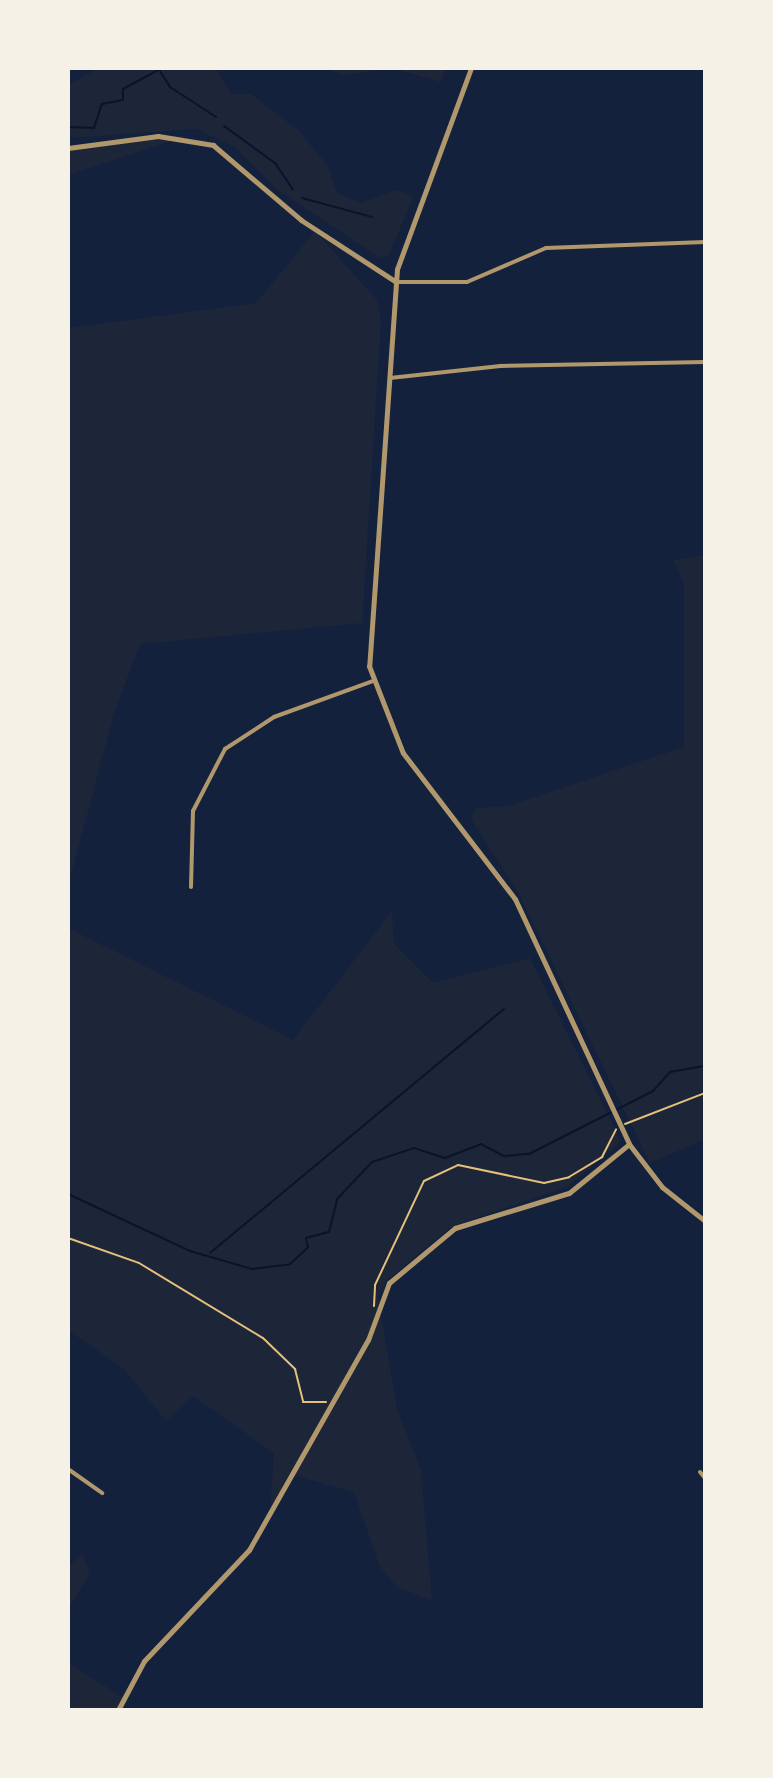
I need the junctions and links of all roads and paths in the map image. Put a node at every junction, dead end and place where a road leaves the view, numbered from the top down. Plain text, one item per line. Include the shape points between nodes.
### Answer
1 (471, 68) edge
2 (68, 148) edge
3 (705, 242) edge
4 (396, 282) junction
5 (705, 362) edge
6 (388, 378) junction
7 (373, 681) junction
8 (191, 887) dead end
9 (705, 1093) edge
10 (620, 1126) junction
11 (629, 1144) junction
12 (705, 1221) edge
13 (68, 1238) edge
14 (374, 1317) dead end
15 (331, 1399) junction
16 (68, 1469) edge
17 (700, 1472) dead end
18 (705, 1478) edge
19 (102, 1493) dead end
20 (118, 1710) edge

1 - 4 street
2 - 4 street via 158,136 213,145 301,220
3 - 4 street via 546,248 467,282
4 - 6 street
5 - 6 street via 500,366
6 - 7 street via 367,622
7 - 8 street via 274,717 225,749 193,811
7 - 10 street via 411,766 515,899
9 - 10 path
10 - 11 street
10 - 14 path via 602,1157 569,1177 544,1183 458,1165 424,1181 375,1285
11 - 12 street via 662,1187
11 - 15 street via 569,1193 484,1217 438,1240 389,1283 368,1340
13 - 15 path via 139,1263 263,1338 295,1369 303,1402
15 - 20 street via 249,1550 144,1661
16 - 19 street
17 - 18 street

